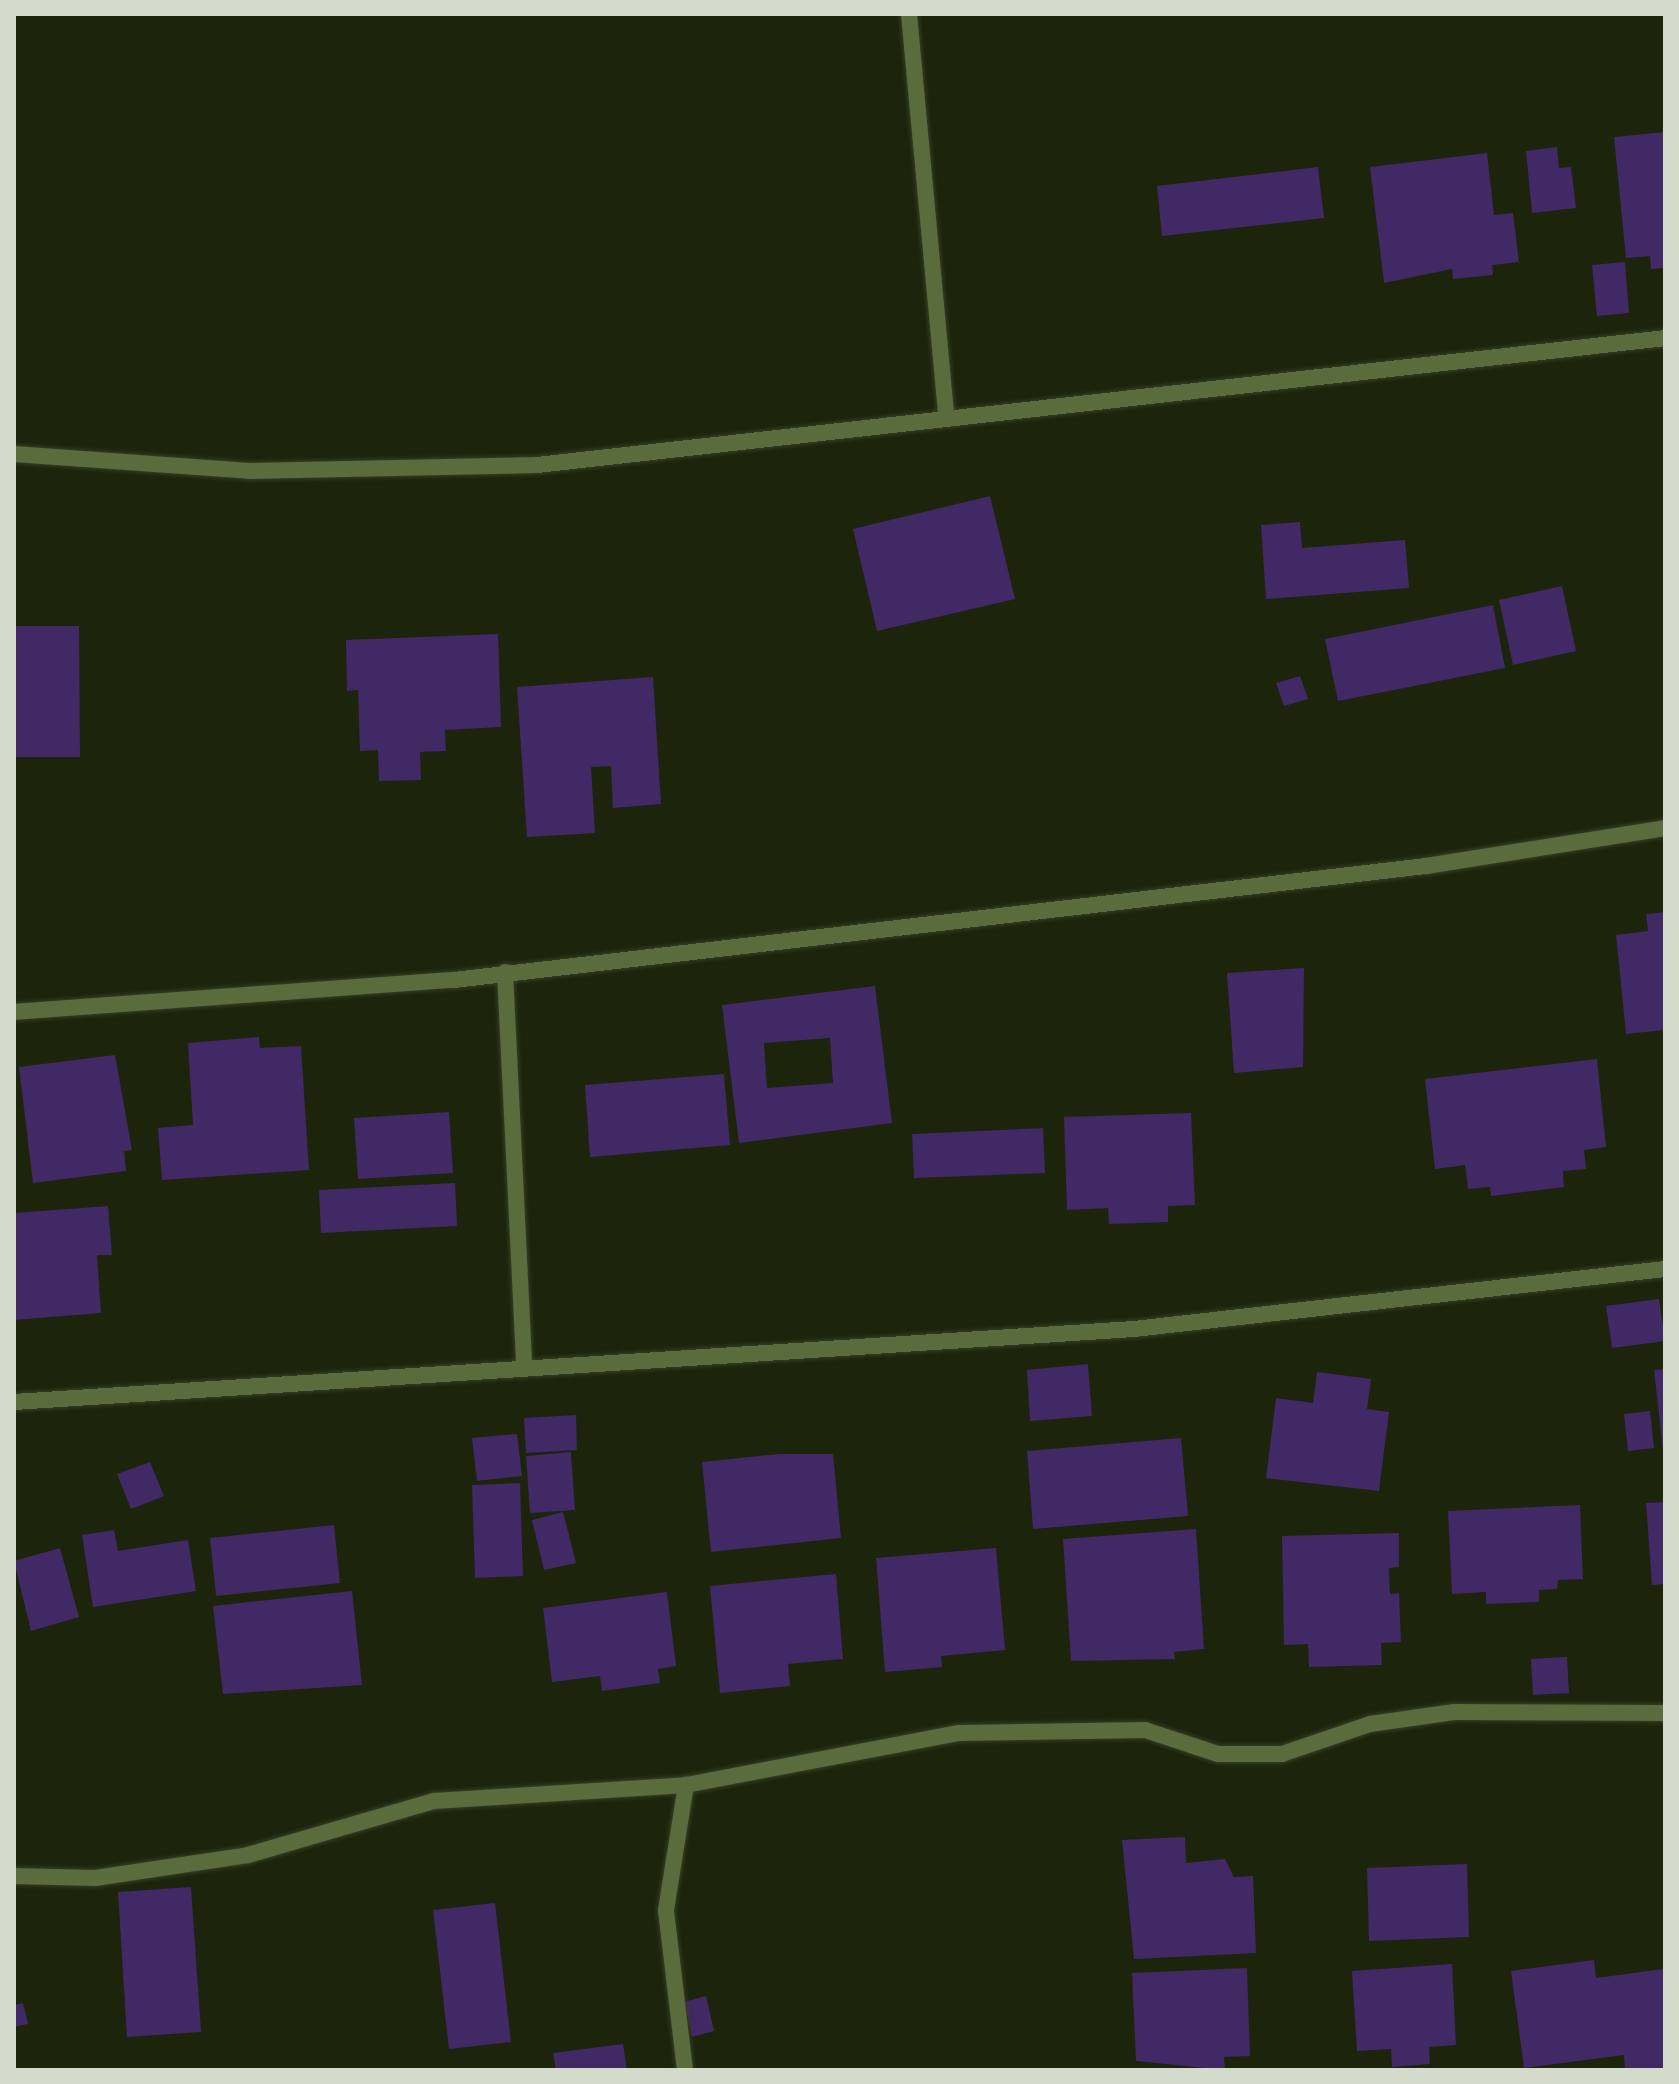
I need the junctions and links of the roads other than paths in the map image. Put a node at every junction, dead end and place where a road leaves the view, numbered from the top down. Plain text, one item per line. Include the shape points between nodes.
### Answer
1 (909, 14) edge
2 (1665, 338) edge
3 (946, 416) junction
4 (14, 454) edge
5 (1665, 828) edge
6 (505, 972) junction
7 (14, 1012) edge
8 (1665, 1269) edge
9 (524, 1364) junction
10 (14, 1402) edge
11 (1665, 1713) edge
12 (686, 1785) junction
13 (14, 1876) edge
14 (685, 2070) edge

1 - 3 street
2 - 3 street
3 - 4 street via 537,465 249,471
5 - 6 street via 1426,866
6 - 7 street
6 - 9 street
8 - 9 street via 1134,1329
9 - 10 street
11 - 12 street via 1454,1712 1370,1724 1282,1754 1218,1754 1145,1730 959,1733
12 - 13 street via 434,1801 248,1855 95,1878
12 - 14 street via 666,1910

